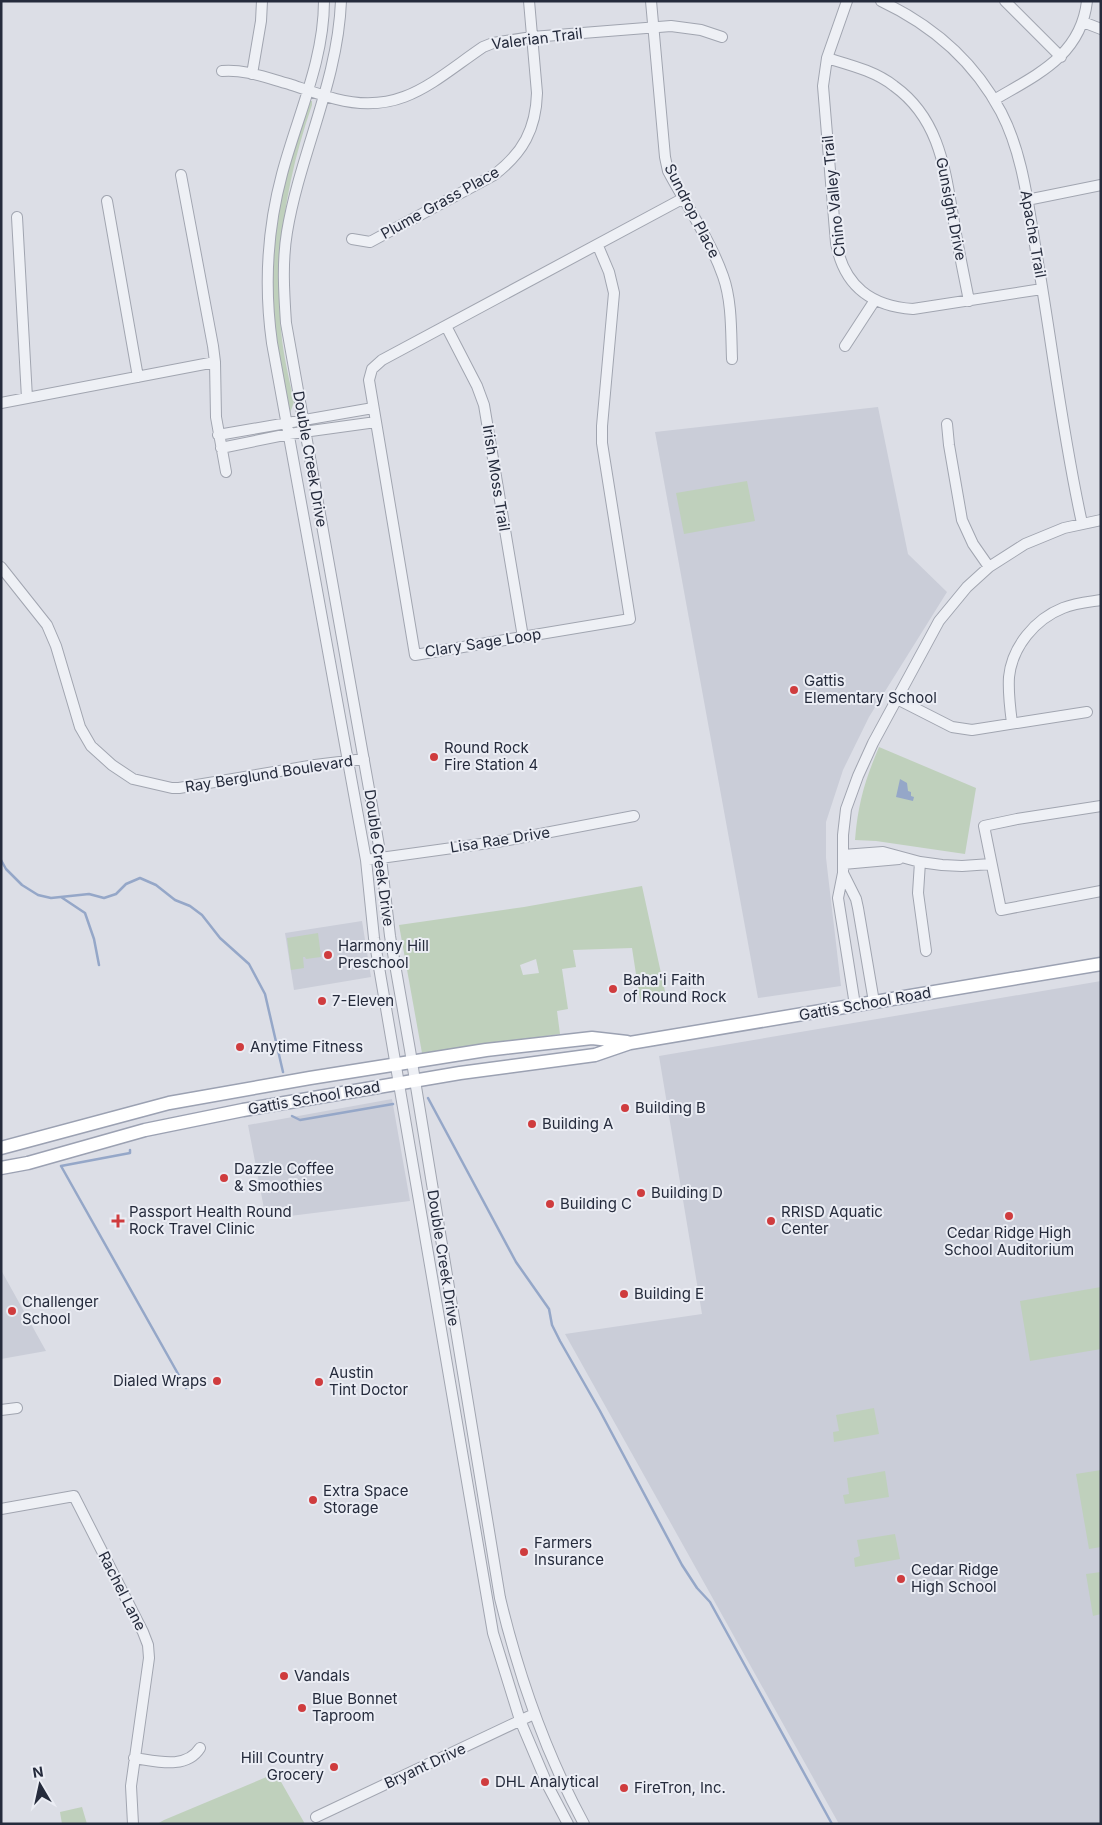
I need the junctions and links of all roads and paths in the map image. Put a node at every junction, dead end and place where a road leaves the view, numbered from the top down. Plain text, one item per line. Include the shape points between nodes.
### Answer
1 (262, 1) edge
2 (324, 1) edge
3 (341, 1) edge
4 (529, 1) edge
5 (651, 1) edge
6 (847, 1) edge
7 (881, 1) edge
8 (1005, 1) edge
9 (1087, 1) edge
10 (1083, 22) junction
11 (653, 27) junction
12 (1101, 29) edge
13 (532, 37) junction
14 (722, 37) dead end
15 (1061, 57) junction
16 (827, 58) junction
17 (222, 71) dead end
18 (252, 74) junction
19 (308, 90) junction
20 (324, 96) junction
21 (994, 100) junction
22 (181, 175) dead end
23 (1101, 186) edge
24 (682, 199) junction
25 (1027, 200) junction
26 (107, 202) dead end
27 (17, 218) dead end
28 (352, 239) dead end
29 (598, 246) junction
30 (1042, 288) junction
31 (875, 300) junction
32 (969, 301) junction
33 (446, 326) junction
34 (845, 346) dead end
35 (732, 359) dead end
36 (215, 362) junction
37 (138, 377) junction
38 (27, 398) junction
39 (1, 403) edge
40 (373, 408) junction
41 (302, 420) junction
42 (376, 422) junction
43 (286, 423) junction
44 (947, 424) dead end
45 (246, 430) junction
46 (304, 431) junction
47 (289, 434) junction
48 (218, 435) junction
49 (248, 442) junction
50 (221, 448) junction
51 (226, 472) dead end
52 (1101, 520) edge
53 (1082, 523) junction
54 (1, 567) edge
55 (990, 567) junction
56 (1101, 600) edge
57 (523, 637) junction
58 (896, 699) junction
59 (1087, 712) dead end
60 (1012, 723) junction
61 (364, 759) junction
62 (347, 761) junction
63 (1101, 806) edge
64 (634, 816) dead end
65 (381, 858) junction
66 (366, 860) junction
67 (920, 862) junction
68 (843, 864) junction
69 (991, 864) junction
70 (1101, 891) edge
71 (926, 951) dead end
72 (1101, 964) edge
73 (874, 1002) junction
74 (855, 1006) junction
75 (630, 1043) junction
76 (411, 1062) junction
77 (396, 1065) junction
78 (414, 1081) junction
79 (399, 1084) junction
80 (1, 1148) edge
81 (1, 1168) edge
82 (17, 1408) dead end
83 (1, 1410) edge
84 (1, 1509) edge
85 (534, 1714) junction
86 (520, 1720) junction
87 (200, 1748) dead end
88 (134, 1758) junction
89 (316, 1817) dead end
90 (133, 1823) edge
91 (568, 1824) edge
92 (584, 1824) edge

1 - 18 street
2 - 19 street, Double Creek Drive via 319,48
3 - 20 street, Double Creek Drive via 337,45
4 - 13 street, Plume Grass Place
5 - 11 street, Sundrop Place
6 - 16 street, Chino Valley Trail
7 - 21 street, Apache Trail via 931,29 952,47 983,82
8 - 15 street
9 - 10 street
10 - 12 street
10 - 15 street
11 - 13 street, Valerian Trail
11 - 14 street, Valerian Trail via 684,27
11 - 24 street, Sundrop Place via 665,157
13 - 20 street, Valerian Trail via 483,47 409,96 370,104
13 - 28 street, Plume Grass Place via 537,108 532,127 518,154 494,175 370,242
15 - 21 street
16 - 31 street, Chino Valley Trail via 824,99 839,256 850,279
16 - 32 street, Gunsight Drive via 877,75 893,84 918,108 933,132 943,161
17 - 18 street, Valerian Trail
18 - 19 street, Valerian Trail
19 - 20 street, Valerian Trail
19 - 43 street, Double Creek Drive via 276,197 268,252 268,313
20 - 41 street, Double Creek Drive via 295,193 286,233 283,276 286,324
21 - 25 street, Apache Trail via 1013,142
22 - 36 street
23 - 25 street
24 - 29 street, Clary Sage Loop
24 - 35 street, Sundrop Place via 724,277
25 - 30 street, Apache Trail
26 - 37 street
27 - 38 street
29 - 33 street, Clary Sage Loop
29 - 57 street, Clary Sage Loop via 614,293 602,443 630,619
30 - 32 street, Chino Valley Trail
30 - 53 street, Apache Trail
31 - 32 street, Chino Valley Trail via 913,309
31 - 34 street
33 - 40 street, Clary Sage Loop via 376,364 369,380
33 - 57 street, Irish Moss Trail via 478,386 484,405
36 - 37 street
36 - 48 street
37 - 38 street
38 - 39 street
40 - 41 street
40 - 42 street, Clary Sage Loop
41 - 43 street
41 - 46 street, Double Creek Drive
42 - 46 street
42 - 57 street, Clary Sage Loop via 415,655
43 - 45 street
43 - 47 street, Double Creek Drive
44 - 55 street via 962,520
45 - 48 street
45 - 49 street
46 - 47 street
46 - 61 street, Double Creek Drive
47 - 49 street
47 - 62 street, Double Creek Drive
48 - 50 street
49 - 50 street
50 - 51 street
52 - 53 street
53 - 55 street via 1025,544
54 - 62 street, Ray Berglund Boulevard via 47,625 80,728 91,746 133,779 179,788
55 - 58 street via 968,587 940,621
56 - 60 street via 1058,610 1035,626 1021,643 1009,676
58 - 60 street via 962,730
58 - 68 street via 849,801 844,820
59 - 60 street
61 - 62 street, Ray Berglund Boulevard
61 - 65 street, Double Creek Drive
62 - 66 street, Double Creek Drive
63 - 69 street via 984,826
64 - 65 street, Lisa Rae Drive via 502,841
65 - 66 street, Lisa Rae Drive
65 - 76 street, Double Creek Drive
66 - 77 street, Double Creek Drive via 374,938
67 - 68 street via 883,852
67 - 69 street via 962,866
67 - 71 street via 918,893
68 - 73 street via 858,908
68 - 74 street via 838,898
69 - 70 street via 1001,910
72 - 73 main road, Gattis School Road
73 - 74 main road, Gattis School Road
74 - 75 main road, Gattis School Road
75 - 76 main road, Gattis School Road via 592,1038
75 - 78 main road, Gattis School Road via 595,1055
76 - 77 main road, Gattis School Road
76 - 78 street, Double Creek Drive
77 - 79 street, Double Creek Drive
77 - 80 main road, Gattis School Road via 169,1103
78 - 79 main road, Gattis School Road
78 - 85 street, Double Creek Drive via 500,1598
79 - 81 main road, Gattis School Road via 145,1130
79 - 86 street, Double Creek Drive via 493,1633
82 - 83 street
84 - 88 street, Rachel Lane via 74,1496 148,1645 149,1658
85 - 86 street, Bryant Drive
85 - 92 street, Double Creek Drive
86 - 89 street, Bryant Drive
86 - 91 street, Double Creek Drive
87 - 88 street via 188,1760 178,1762
88 - 90 street, Rachel Lane via 130,1798

